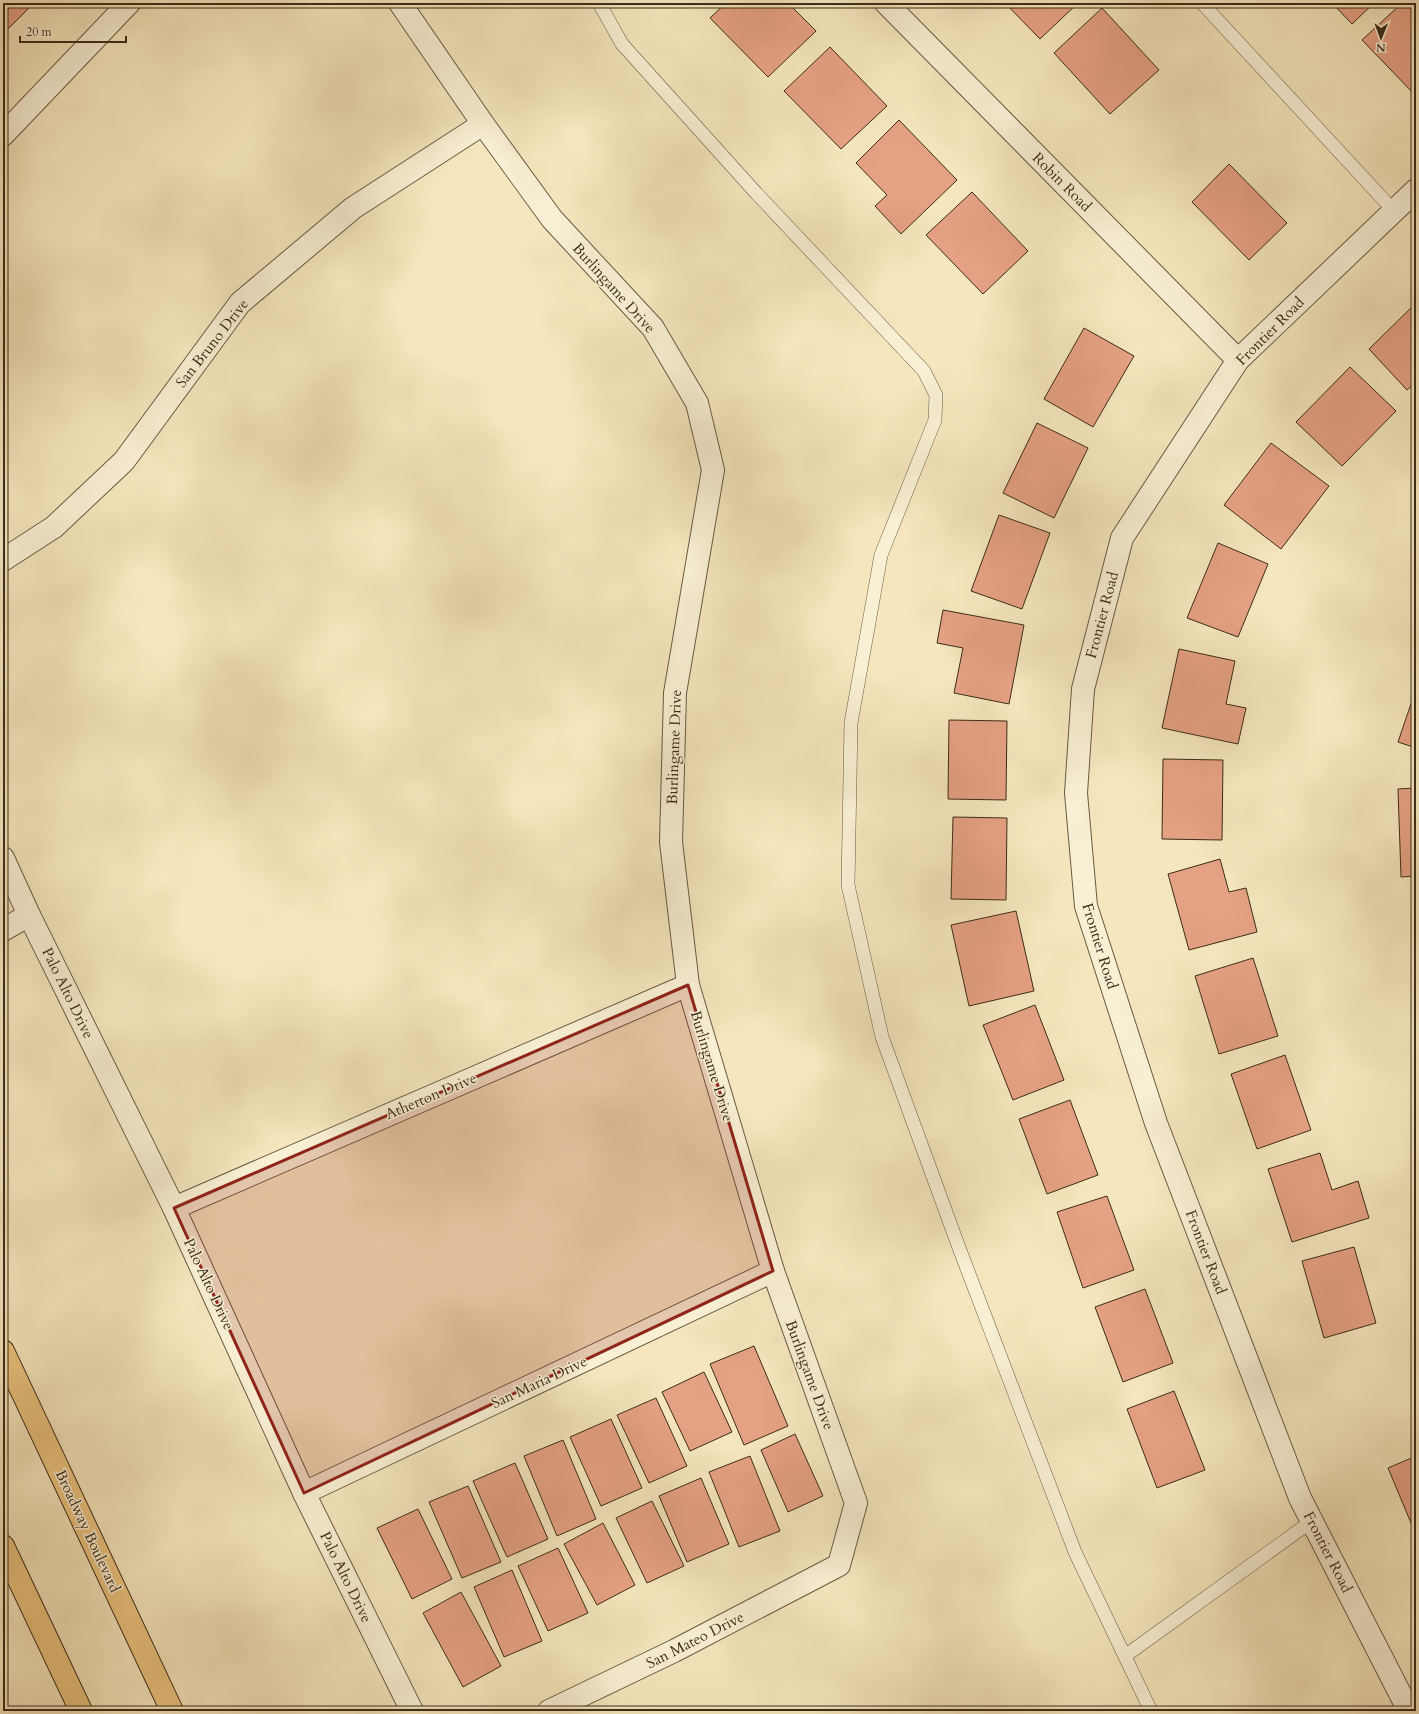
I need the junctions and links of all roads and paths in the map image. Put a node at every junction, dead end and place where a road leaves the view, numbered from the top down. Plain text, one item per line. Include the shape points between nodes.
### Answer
1 (129, 3) edge
2 (400, 3) edge
3 (599, 3) edge
4 (886, 3) edge
5 (1202, 3) edge
6 (483, 124) junction
7 (3, 135) edge
8 (1416, 190) edge
9 (1394, 211) junction
10 (1238, 360) junction
11 (3, 560) edge
12 (3, 858) edge
13 (29, 915) junction
14 (3, 930) edge
15 (688, 985) junction
16 (174, 1208) junction
17 (773, 1271) junction
18 (3, 1351) edge
19 (304, 1492) junction
20 (1312, 1521) junction
21 (3, 1546) edge
22 (838, 1565) joint
23 (1125, 1656) junction
24 (81, 1711) edge
25 (172, 1711) edge
26 (412, 1711) edge
27 (549, 1711) edge
28 (1151, 1711) edge
29 (1409, 1711) edge

1 - 7 street
2 - 6 street, Burlingame Drive
3 - 23 lane via 622,44 757,194 924,372 936,394 935,420 881,555 851,723 848,885 882,1037 1075,1552
4 - 10 street, Robin Road
5 - 9 lane
6 - 11 street, San Bruno Drive via 353,208 240,303 124,460 54,527
6 - 15 street, Burlingame Drive via 552,219 653,328 697,403 713,470 675,692 671,842
8 - 9 street, Frontier Road
9 - 10 street, Frontier Road
10 - 20 street, Frontier Road via 1122,538 1082,688 1076,793 1086,906 1090,921 1156,1123 1300,1498
12 - 13 street, Palo Alto Drive
13 - 14 street
13 - 16 street, Palo Alto Drive
15 - 16 street, Atherton Drive
15 - 17 street, Burlingame Drive
16 - 19 street, Palo Alto Drive
17 - 19 street, San Maria Drive
17 - 22 street, Burlingame Drive via 856,1503
18 - 25 main road, Broadway Boulevard
19 - 26 street, Palo Alto Drive
20 - 23 lane
20 - 29 street, Frontier Road
21 - 24 main road
22 - 27 street, San Mateo Drive via 674,1651
23 - 28 lane

